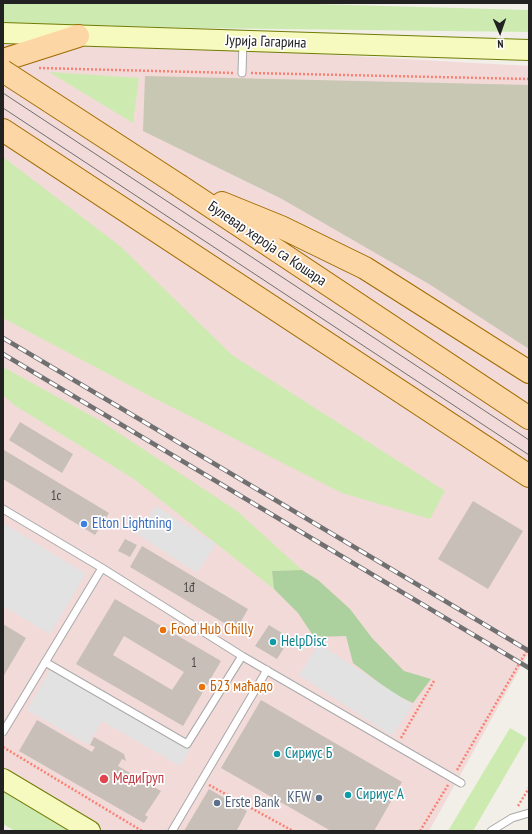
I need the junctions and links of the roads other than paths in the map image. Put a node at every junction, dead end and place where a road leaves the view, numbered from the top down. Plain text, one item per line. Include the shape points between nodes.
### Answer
1 (3, 33) edge
2 (78, 36) junction
3 (243, 41) junction
4 (529, 50) edge
5 (3, 60) edge
6 (3, 71) edge
7 (242, 73) road end
8 (3, 130) edge
9 (180, 186) junction
10 (529, 372) edge
11 (529, 418) edge
12 (529, 476) edge
13 (3, 509) edge
14 (102, 568) junction
15 (242, 656) junction
16 (45, 662) junction
17 (266, 670) junction
18 (3, 732) edge
19 (3, 779) edge
20 (461, 783) dead end
21 (529, 813) edge
22 (90, 831) edge
23 (172, 831) edge
24 (491, 831) edge

1 - 2 main road, Јурија Гагарина
2 - 3 main road, Јурија Гагарина
2 - 5 main road
3 - 4 main road, Јурија Гагарина
3 - 7 lane
6 - 9 main road, Булевар хероја са Кошара, bridge
8 - 12 main road
9 - 10 main road via 281,227 365,268
9 - 11 main road, Булевар хероја са Кошара
13 - 14 lane
14 - 15 lane
14 - 16 lane
15 - 16 lane via 187,744
15 - 17 lane
16 - 18 lane
17 - 20 lane
17 - 23 lane
19 - 22 main road
21 - 24 lane via 512,818

